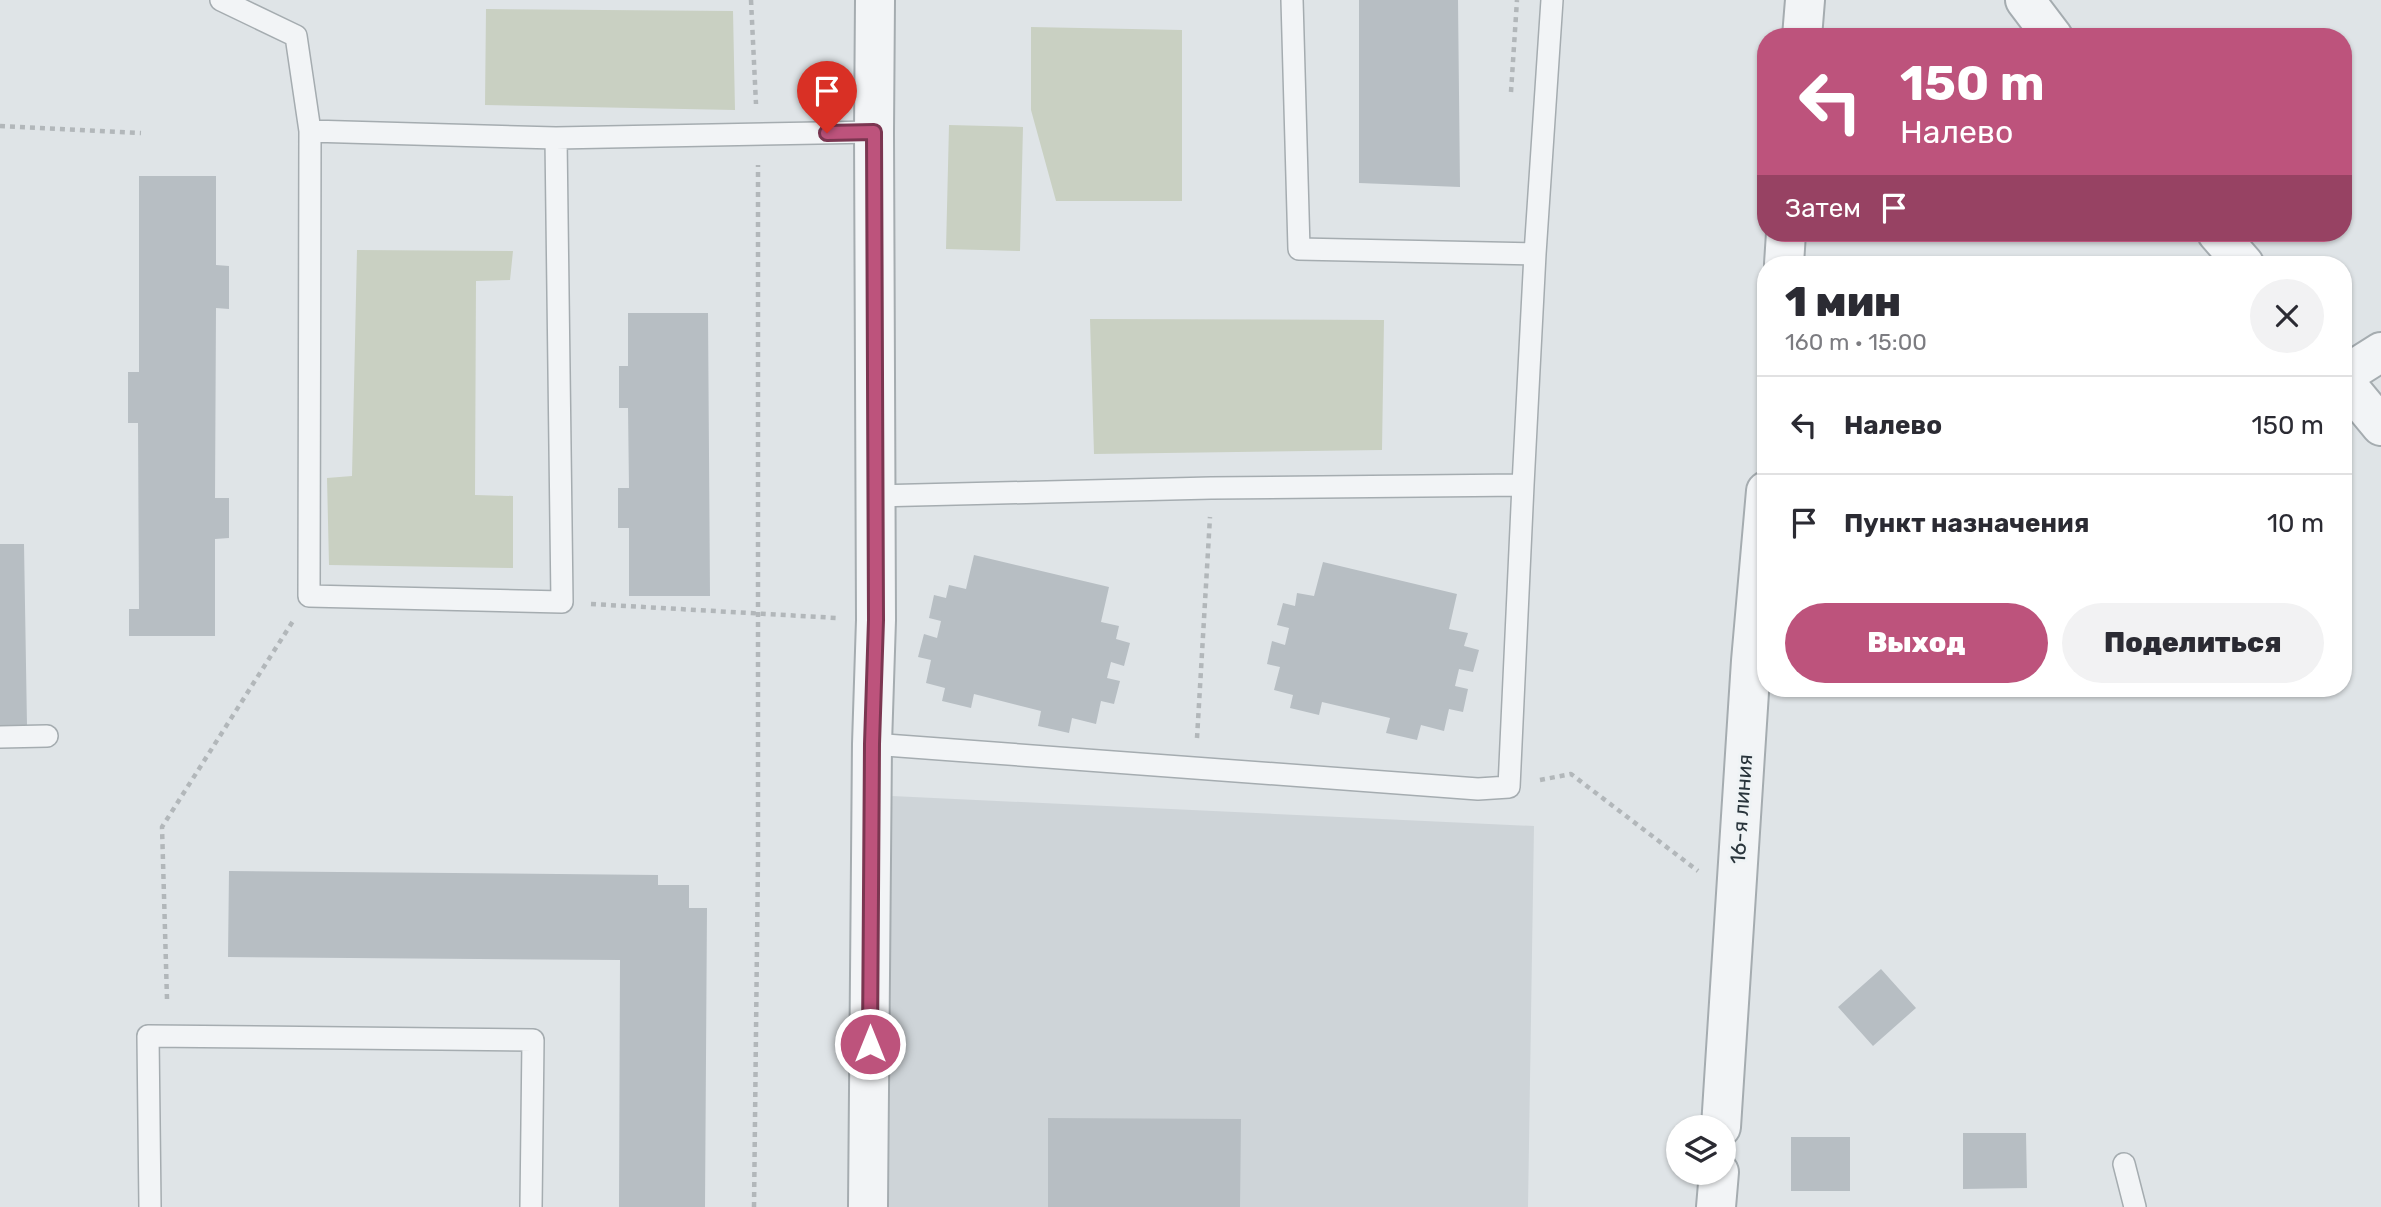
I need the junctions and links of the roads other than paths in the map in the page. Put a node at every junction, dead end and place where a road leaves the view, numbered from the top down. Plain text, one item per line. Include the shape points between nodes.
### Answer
1 (221, 0) edge
2 (876, 0) edge
3 (1292, 0) edge
4 (1552, 0) edge
5 (1805, 0) edge
6 (2025, 0) edge
7 (1803, 28) edge
8 (2046, 28) edge
9 (310, 131) junction
10 (874, 132) junction
11 (556, 138) junction
12 (2225, 242) edge
13 (1535, 254) junction
14 (2237, 256) edge
15 (2381, 352) edge
16 (2352, 372) edge
17 (2352, 389) edge
18 (2381, 426) edge
19 (1523, 485) junction
20 (874, 496) junction
21 (1757, 593) edge
22 (47, 736) dead end
23 (0, 737) edge
24 (872, 744) junction
25 (1722, 1115) edge
26 (2124, 1164) dead end
27 (1717, 1185) edge
28 (150, 1207) edge
29 (531, 1207) edge
30 (869, 1207) edge
31 (1716, 1207) edge
32 (2135, 1207) edge

1 - 9 lane via 296,36
2 - 10 street
3 - 13 lane via 1299,249
4 - 13 lane
5 - 7 street
6 - 8 street
9 - 11 lane
9 - 11 lane via 309,596 562,602
10 - 11 lane
10 - 20 street
12 - 14 street
13 - 19 lane
15 - 16 street
17 - 18 street
19 - 20 lane
19 - 24 lane via 1509,787 1478,789
20 - 24 street
21 - 25 street, 16-я линия
22 - 23 lane
24 - 30 street
26 - 32 lane
27 - 31 street
28 - 29 lane via 149,1035 533,1040

